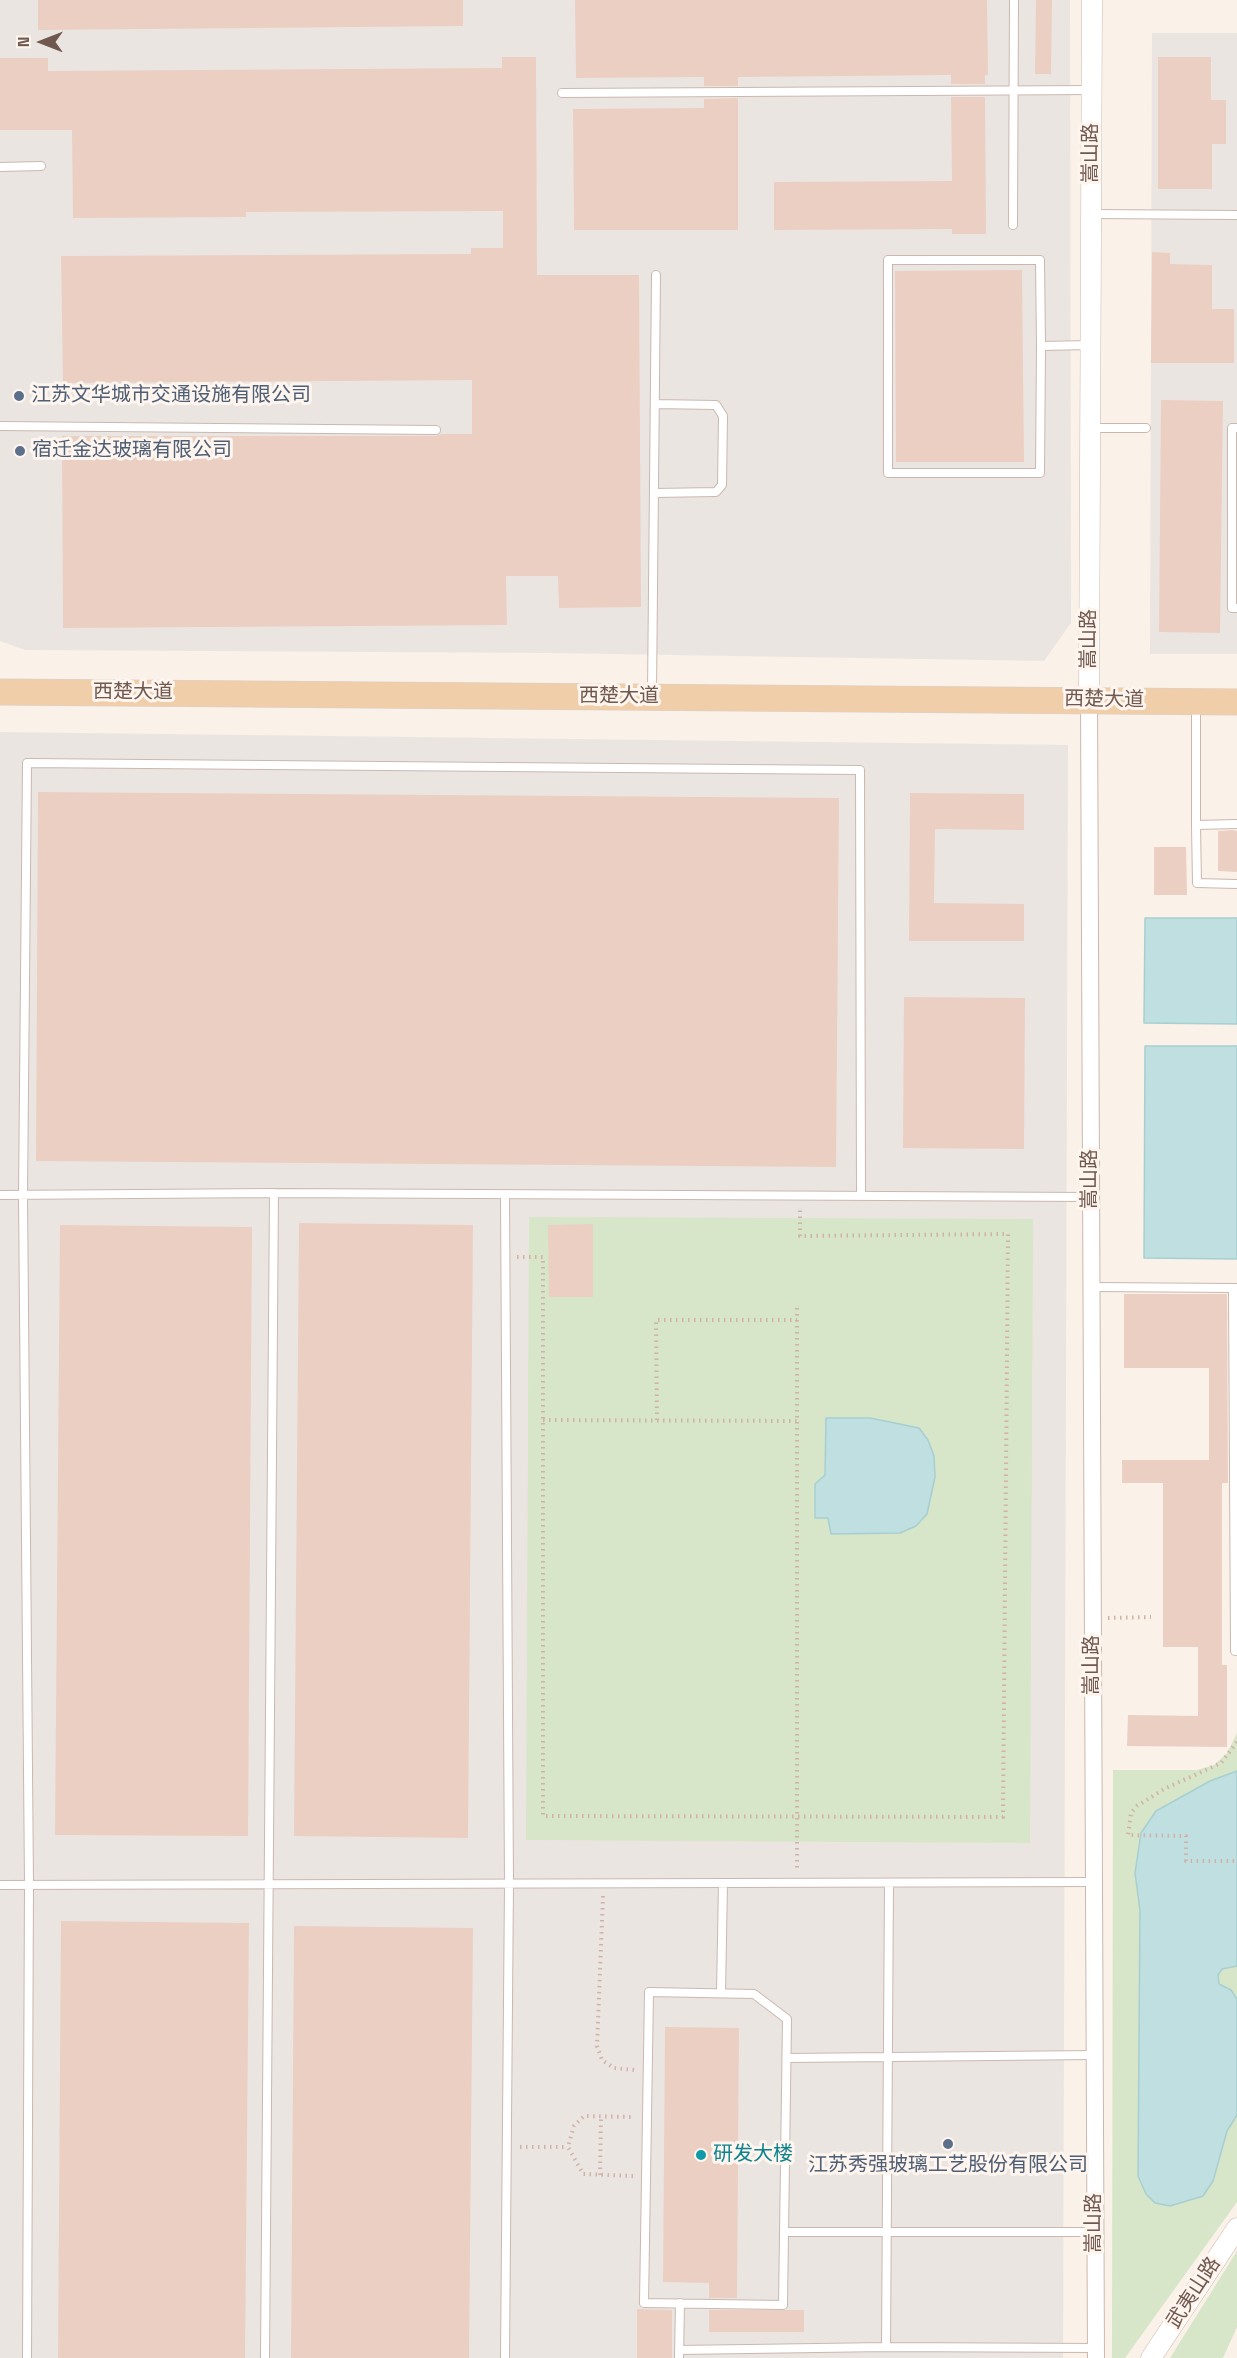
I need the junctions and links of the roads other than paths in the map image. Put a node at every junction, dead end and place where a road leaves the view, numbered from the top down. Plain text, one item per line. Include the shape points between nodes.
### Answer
1 (1014, 0) edge
2 (1092, 0) edge
3 (1092, 90) junction
4 (1013, 91) junction
5 (562, 93) dead end
6 (41, 166) dead end
7 (0, 167) edge
8 (1092, 214) junction
9 (1237, 215) edge
10 (1013, 225) dead end
11 (656, 275) dead end
12 (1091, 345) junction
13 (1041, 346) junction
14 (655, 404) junction
15 (0, 426) edge
16 (1090, 428) junction
17 (1146, 428) dead end
18 (1237, 429) edge
19 (436, 430) dead end
20 (654, 493) junction
21 (1234, 512) edge
22 (1237, 608) edge
23 (0, 692) edge
24 (652, 697) junction
25 (1089, 700) junction
26 (1196, 701) junction
27 (1237, 702) edge
28 (1237, 824) edge
29 (1196, 825) junction
30 (1237, 884) edge
31 (274, 1193) junction
32 (0, 1195) edge
33 (23, 1195) junction
34 (505, 1195) junction
35 (861, 1196) junction
36 (1091, 1197) junction
37 (1091, 1287) junction
38 (1235, 1288) edge
39 (1235, 1651) dead end
40 (1094, 1882) junction
41 (723, 1883) junction
42 (889, 1883) junction
43 (28, 1884) junction
44 (270, 1884) junction
45 (509, 1884) junction
46 (0, 1885) edge
47 (721, 1993) junction
48 (1095, 2055) junction
49 (888, 2057) junction
50 (787, 2058) junction
51 (1237, 2228) edge
52 (784, 2232) junction
53 (887, 2232) junction
54 (1095, 2232) junction
55 (680, 2303) junction
56 (886, 2347) junction
57 (994, 2347) junction
58 (1096, 2353) edge
59 (679, 2354) edge
60 (27, 2358) edge
61 (265, 2358) edge
62 (505, 2358) edge
63 (997, 2358) edge
64 (1151, 2358) edge

1 - 4 lane
2 - 3 street, 嵩山路
3 - 4 lane
3 - 8 street, 嵩山路
4 - 5 lane
4 - 10 lane
6 - 7 lane
8 - 9 lane
8 - 12 street, 嵩山路
11 - 14 lane
12 - 13 lane
12 - 16 street, 嵩山路
13 - 13 lane via 1040,473 888,473 888,260 1040,260
14 - 20 lane
14 - 20 lane via 716,405 723,416 722,485 716,492
15 - 19 lane
16 - 17 lane
16 - 25 street, 嵩山路
18 - 21 lane via 1232,428
20 - 24 lane
21 - 22 lane via 1232,608
23 - 24 main road, 西楚大道
24 - 25 main road, 西楚大道
25 - 26 main road, 西楚大道
25 - 36 street, 嵩山路
26 - 27 main road, 西楚大道
26 - 29 lane
28 - 29 lane
29 - 30 lane via 1197,883
31 - 33 lane
31 - 34 lane
31 - 44 lane
32 - 33 lane
33 - 35 lane via 27,763 39,763 860,770
33 - 43 lane
34 - 35 lane
34 - 45 lane
35 - 36 lane
36 - 37 street, 嵩山路
37 - 38 lane
37 - 40 street, 嵩山路
38 - 39 lane
40 - 42 lane
40 - 48 street, 嵩山路
41 - 42 lane
41 - 45 lane
41 - 47 lane
42 - 49 lane
43 - 44 lane
43 - 46 lane
43 - 60 lane
44 - 45 lane
44 - 61 lane
45 - 62 lane
47 - 50 lane via 754,1994 787,2019
47 - 55 lane via 649,1992 644,2303
48 - 49 lane
48 - 54 street, 嵩山路
49 - 50 lane
49 - 53 lane
50 - 52 lane
51 - 64 street, 武夷山路
52 - 53 lane
52 - 55 lane via 783,2305
53 - 54 lane
53 - 56 lane
54 - 58 street, 嵩山路
55 - 59 lane
56 - 57 lane
56 - 59 lane
57 - 58 lane
57 - 63 lane

